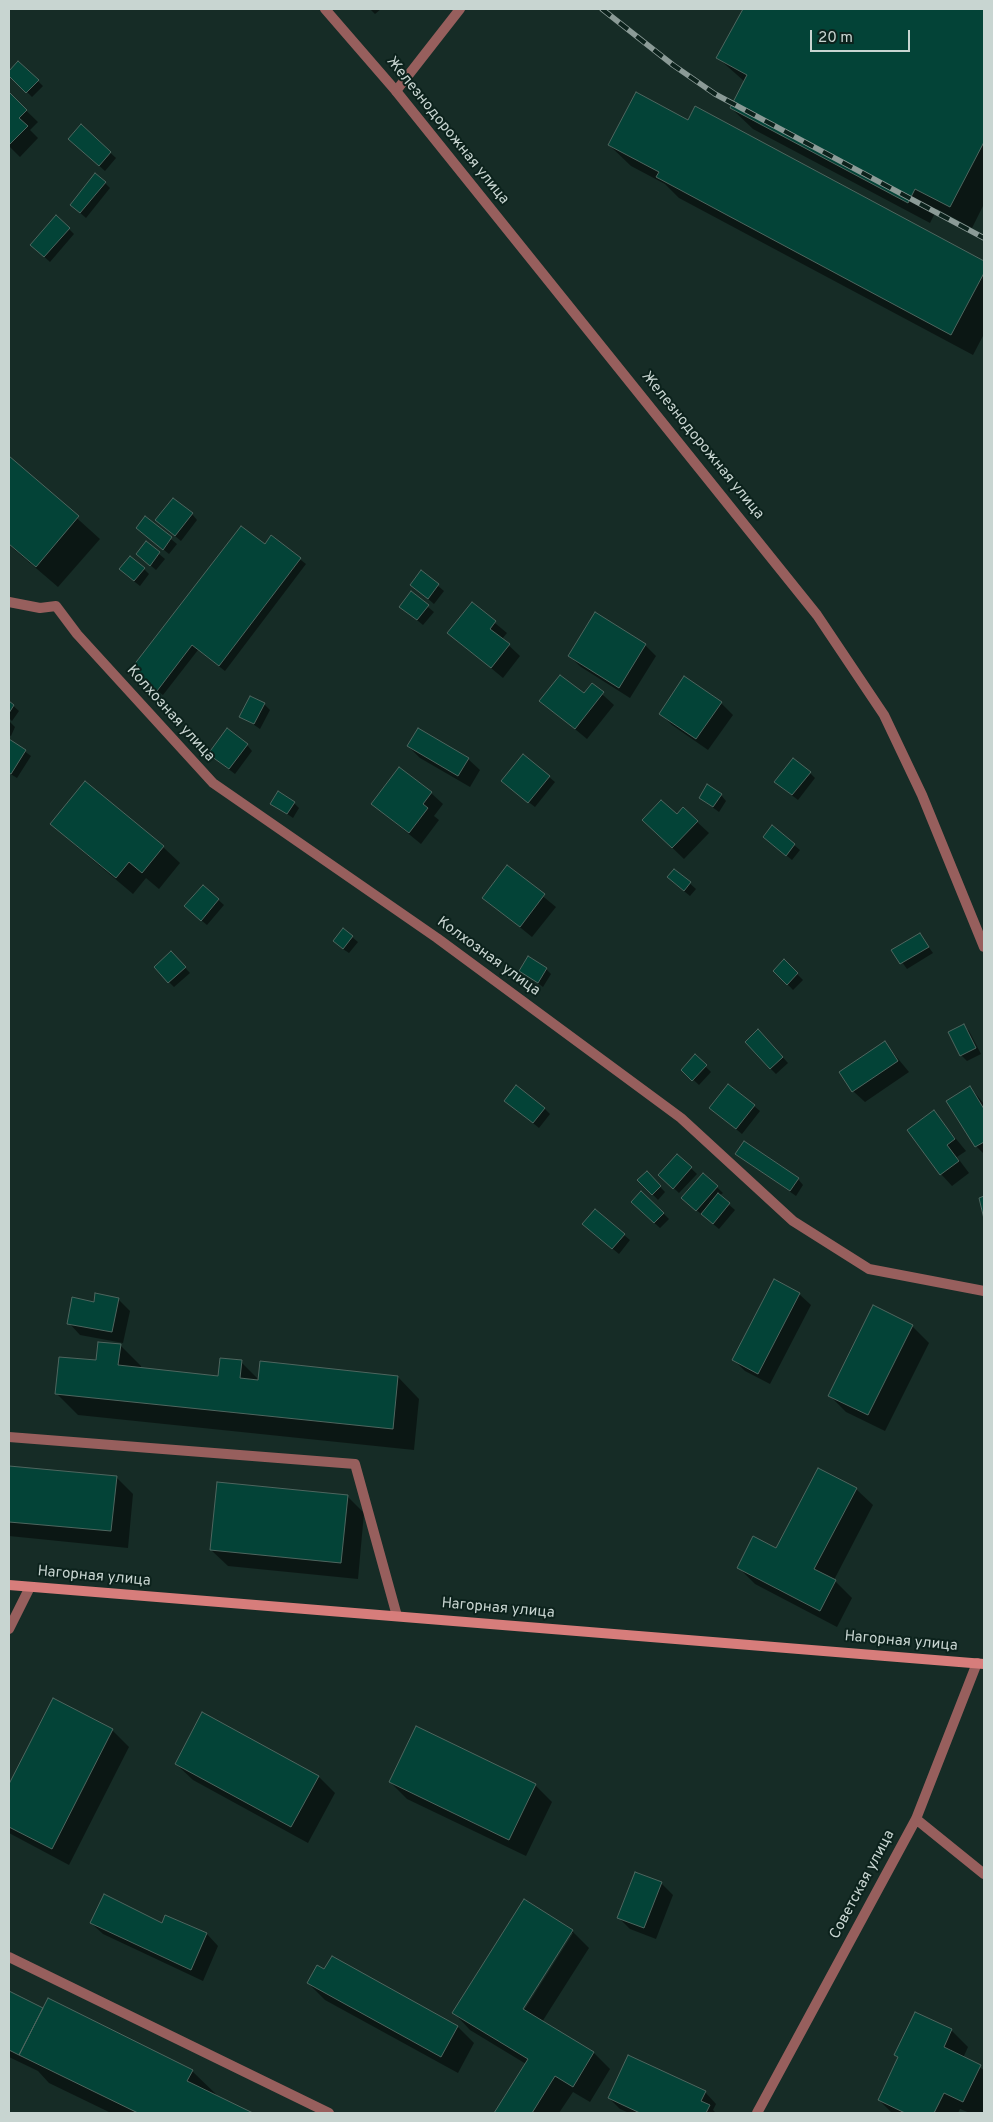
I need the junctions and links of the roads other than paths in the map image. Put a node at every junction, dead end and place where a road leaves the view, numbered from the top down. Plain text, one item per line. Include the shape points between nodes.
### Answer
1 (325, 9) edge
2 (460, 9) edge
3 (396, 91) junction
4 (9, 602) edge
5 (984, 947) edge
6 (984, 1292) edge
7 (9, 1437) edge
8 (9, 1585) edge
9 (30, 1587) junction
10 (397, 1616) junction
11 (9, 1629) edge
12 (981, 1663) edge
13 (916, 1819) junction
14 (984, 1874) edge
15 (9, 1957) edge
16 (329, 2113) edge
17 (757, 2113) edge

1 - 3 street, Железнодорожная улица
2 - 3 street
3 - 5 street, Железнодорожная улица via 817,615 884,715 922,795
4 - 6 street, Колхозная улица via 40,608 56,606 77,634 213,783 437,938 681,1118 793,1221 869,1269
7 - 10 street via 355,1464
8 - 9 main road, Нагорная улица
9 - 10 main road, Нагорная улица
9 - 11 street
10 - 12 main road, Нагорная улица
12 - 13 street, Советская улица
13 - 14 street
13 - 17 street, Советская улица
15 - 16 street

